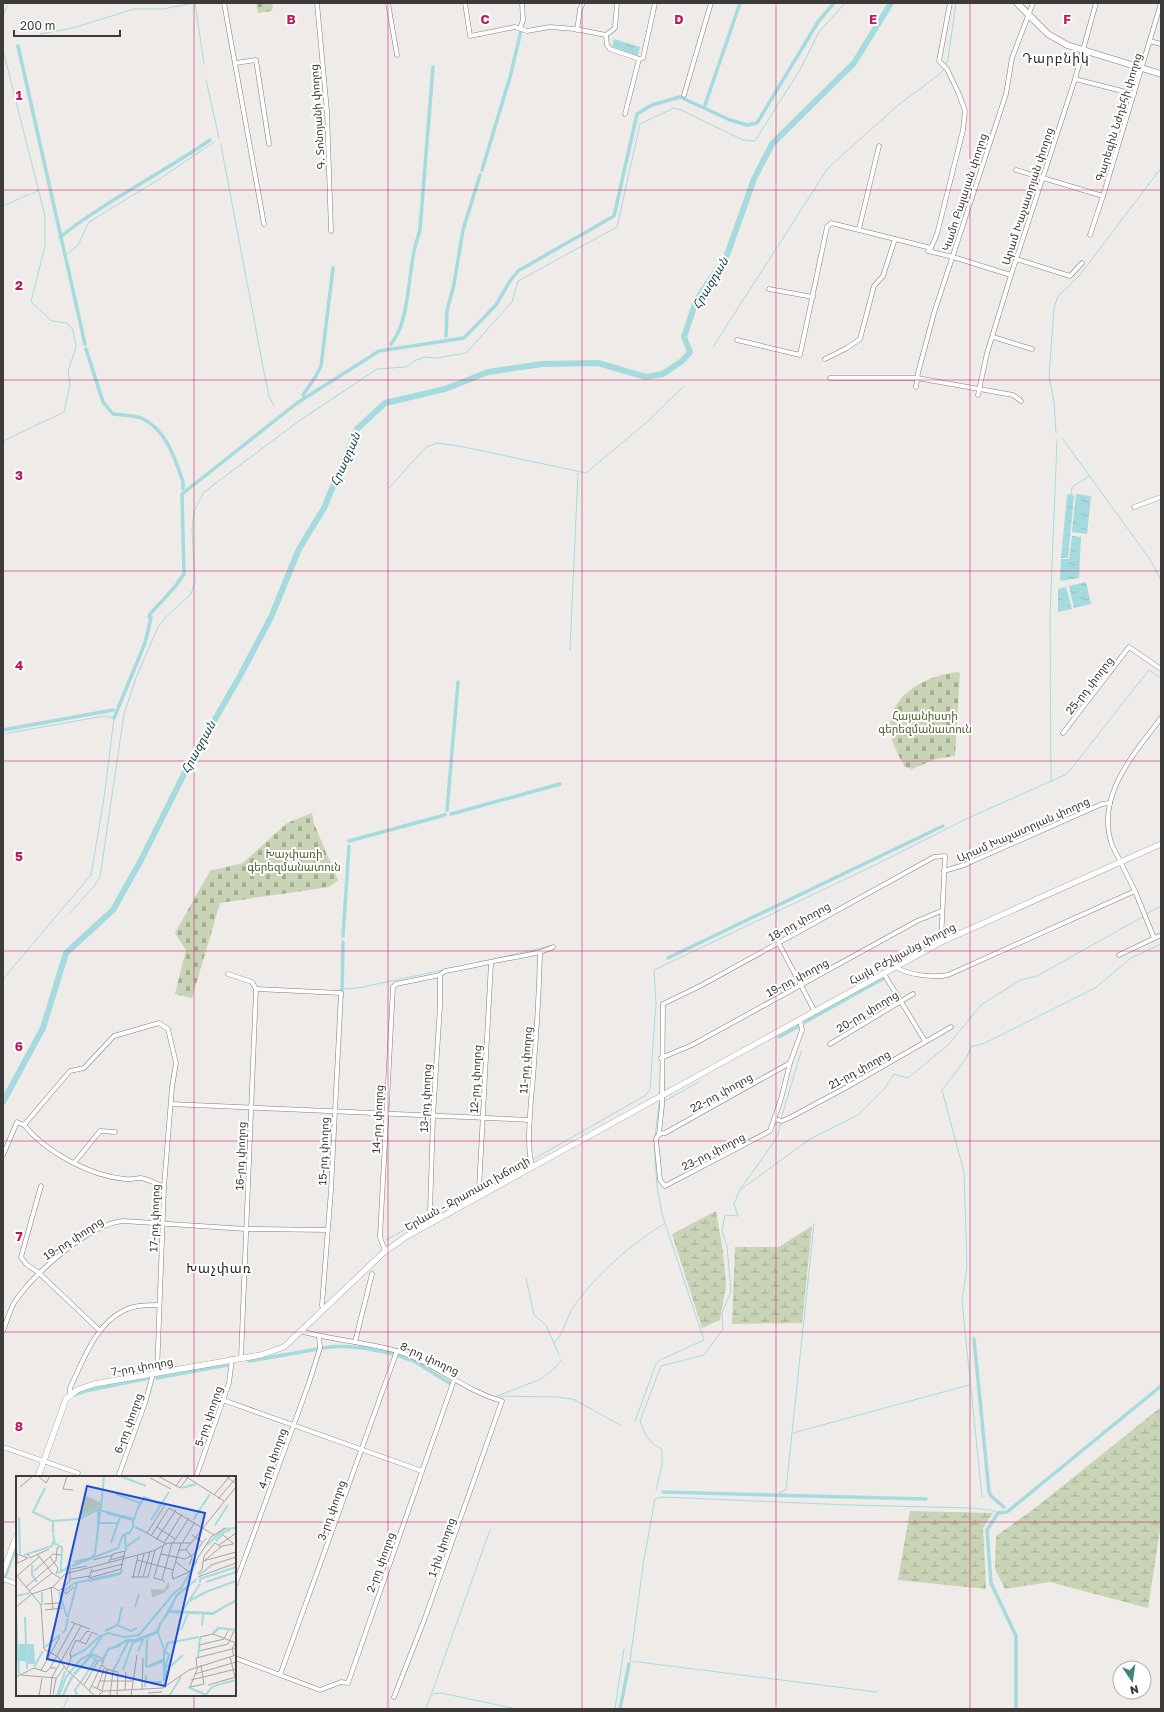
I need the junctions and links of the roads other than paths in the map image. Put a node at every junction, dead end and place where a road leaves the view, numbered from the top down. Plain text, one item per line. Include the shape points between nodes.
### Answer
1 (224, 3) edge
2 (317, 3) edge
3 (388, 3) edge
4 (465, 3) edge
5 (522, 3) edge
6 (583, 3) edge
7 (617, 3) edge
8 (655, 3) edge
9 (711, 3) edge
10 (950, 3) edge
11 (1017, 3) edge
12 (1033, 3) edge
13 (1096, 3) edge
14 (1161, 3) edge
15 (1028, 15) junction
16 (520, 28) junction
17 (576, 30) junction
18 (606, 35) junction
19 (1150, 40) junction
20 (1161, 44) edge
21 (1083, 51) junction
22 (397, 55) dead end
23 (639, 59) junction
24 (236, 63) junction
25 (1142, 67) junction
26 (1161, 74) edge
27 (1075, 78) junction
28 (1134, 94) junction
29 (684, 95) dead end
30 (625, 114) dead end
31 (269, 144) dead end
32 (878, 146) dead end
33 (1016, 170) dead end
34 (1042, 178) junction
35 (1104, 196) junction
36 (264, 224) dead end
37 (859, 229) junction
38 (331, 231) dead end
39 (1090, 235) dead end
40 (895, 239) junction
41 (931, 248) junction
42 (953, 257) junction
43 (1016, 259) junction
44 (1082, 263) dead end
45 (1011, 275) junction
46 (769, 289) dead end
47 (813, 297) junction
48 (993, 337) junction
49 (738, 340) dead end
50 (1032, 349) dead end
51 (825, 358) dead end
52 (830, 378) dead end
53 (917, 378) junction
54 (916, 387) dead end
55 (980, 389) junction
56 (978, 395) dead end
57 (1021, 401) dead end
58 (1161, 497) edge
59 (1134, 507) dead end
60 (1161, 669) edge
61 (1161, 718) edge
62 (1063, 733) dead end
63 (1110, 803) junction
64 (1161, 844) edge
65 (1122, 863) junction
66 (944, 871) junction
67 (1135, 891) junction
68 (941, 911) junction
69 (1161, 935) edge
70 (1154, 938) junction
71 (778, 942) junction
72 (941, 942) junction
73 (553, 948) dead end
74 (540, 954) junction
75 (1118, 955) dead end
76 (491, 964) junction
77 (896, 967) junction
78 (228, 974) dead end
79 (884, 974) junction
80 (440, 975) junction
81 (801, 984) junction
82 (256, 989) junction
83 (913, 994) dead end
84 (900, 1001) junction
85 (815, 1012) junction
86 (800, 1020) junction
87 (951, 1027) dead end
88 (924, 1041) junction
89 (830, 1044) dead end
90 (661, 1058) junction
91 (790, 1063) junction
92 (661, 1097) junction
93 (171, 1104) junction
94 (251, 1108) junction
95 (334, 1112) junction
96 (386, 1114) junction
97 (433, 1117) junction
98 (774, 1118) junction
99 (482, 1119) junction
100 (530, 1120) junction
101 (24, 1125) junction
102 (115, 1132) dead end
103 (659, 1134) junction
104 (3, 1155) edge
105 (74, 1163) junction
106 (532, 1166) junction
107 (41, 1186) dead end
108 (164, 1187) junction
109 (481, 1195) junction
110 (434, 1222) junction
111 (163, 1224) junction
112 (246, 1229) junction
113 (327, 1230) junction
114 (385, 1252) junction
115 (38, 1272) junction
116 (372, 1274) dead end
117 (159, 1305) junction
118 (323, 1310) junction
119 (3, 1331) edge
120 (300, 1331) junction
121 (100, 1332) junction
122 (319, 1336) junction
123 (356, 1342) junction
124 (397, 1351) junction
125 (241, 1358) junction
126 (232, 1360) junction
127 (155, 1374) junction
128 (454, 1380) junction
129 (70, 1395) junction
130 (223, 1400) junction
131 (502, 1401) joint
132 (293, 1426) junction
133 (3, 1446) edge
134 (362, 1450) junction
135 (44, 1460) junction
136 (422, 1471) junction
137 (78, 1473) dead end
138 (38, 1476) edge
139 (118, 1476) edge
140 (196, 1476) edge
141 (16, 1538) edge
142 (3, 1573) edge
143 (3, 1579) edge
144 (236, 1581) edge
145 (16, 1584) edge
146 (236, 1658) edge
147 (280, 1676) junction
148 (394, 1697) dead end

1 - 24 street
2 - 38 street, Գ. Տոնոյանի փողոց via 327,112
3 - 22 street
4 - 16 street via 470,36
5 - 16 street via 523,20
6 - 17 street
7 - 18 street via 615,28
8 - 23 street via 643,58
9 - 29 street
10 - 41 street via 939,61 947,69 966,111 937,234
11 - 15 main road
12 - 15 street, Կամո Բալայան փողոց
13 - 21 street, Արամ Խաչատրյան փողոց
14 - 19 street, Գարեգին Նժդեհի փողոց
15 - 21 main road via 1053,38
15 - 42 street, Կամո Բալայան փողոց via 1012,58 1006,94
16 - 17 street via 527,31 550,27
17 - 18 street
18 - 23 street via 610,48
19 - 20 street
19 - 25 street, Գարեգին Նժդեհի փողոց
21 - 25 main road
21 - 27 street, Արամ Խաչատրյան փողոց
23 - 30 street
24 - 31 street via 256,60
24 - 36 street
25 - 26 main road
25 - 28 street, Գարեգին Նժդեհի փողոց
27 - 28 street
27 - 34 street, Արամ Խաչատրյան փողոց
28 - 35 street, Գարեգին Նժդեհի փողոց
32 - 37 street
33 - 34 street
34 - 35 street
34 - 43 street, Արամ Խաչատրյան փողոց
35 - 39 street, Գարեգին Նժդեհի փողոց
37 - 40 street
37 - 47 street via 831,223 828,225
40 - 41 street
40 - 51 street via 883,276 874,286 860,338 847,348
41 - 42 street via 928,251
42 - 45 street
42 - 53 street, Կամո Բալայան փողոց via 934,313
43 - 44 street via 1070,276
43 - 45 street, Արամ Խաչատրյան փողոց
45 - 48 street, Արամ Խաչատրյան փողոց
46 - 47 street
47 - 49 street via 800,355
48 - 50 street
48 - 55 street, Արամ Խաչատրյան փողոց
52 - 53 street
53 - 54 street, Կամո Բալայան փողոց
53 - 55 street
55 - 56 street, Արամ Խաչատրյան փողոց
55 - 57 street via 1013,395
58 - 59 street
60 - 62 street, 25-րդ փողոց via 1129,647
61 - 63 street via 1125,766
63 - 65 street via 1110,837
63 - 66 street, Արամ Խաչատրյան փողոց via 1102,804 964,865
64 - 65 main road, Հայկ Բժշկյանց փողոց
65 - 67 street
65 - 72 main road, Հայկ Բժշկյանց փողոց
66 - 68 street
66 - 71 street, 18-րդ փողոց via 945,856 934,857
67 - 70 street
67 - 77 street via 948,975 902,971
68 - 72 street
68 - 81 street, 19-րդ փողոց via 917,920
69 - 70 street
70 - 75 street
71 - 81 street
71 - 90 street, 18-րդ փողոց via 663,1004
72 - 77 main road, Հայկ Բժշկյանց փողոց
73 - 74 street
74 - 76 street
74 - 100 street, 11-րդ փողոց
76 - 80 street via 445,971
76 - 99 street, 12-րդ փողոց
77 - 79 main road, Հայկ Բժշկյանց փողոց
78 - 82 street via 252,982
79 - 84 street
79 - 85 main road, Հայկ Բժշկյանց փողոց
80 - 96 street, 14-րդ փողոց via 396,984 393,987
80 - 97 street, 13-րդ փողոց
81 - 85 street
81 - 90 street, 19-րդ փողոց via 692,1045
82 - 94 street, 16-րդ փողոց
82 - 95 street, 15-րդ փողոց via 341,993
83 - 84 street, 20-րդ փողոց
84 - 88 street
84 - 89 street, 20-րդ փողոց
85 - 86 main road, Հայկ Բժշկյանց փողոց
86 - 91 street via 802,1030
86 - 92 main road, Հայկ Բժշկյանց փողոց
87 - 88 street, 21-րդ փողոց
88 - 98 street, 21-րդ փողոց via 847,1087 782,1121
90 - 92 street
91 - 98 street
91 - 103 street, 22-րդ փողոց
92 - 103 street
92 - 106 main road, Երևան - Ջրառատ խճուղի
93 - 94 street
93 - 101 street, 17-րդ փողոց via 176,1063 168,1029 159,1023 114,1036 84,1068 70,1071
93 - 108 street, 17-րդ փողոց
94 - 95 street
94 - 112 street, 16-րդ փողոց
95 - 96 street
95 - 113 street, 15-րդ փողոց
96 - 97 street
96 - 114 street, 14-րդ փողոց via 380,1237
97 - 99 street
97 - 110 street, 13-րդ փողոց via 430,1212
98 - 103 street, 23-րդ փողոց via 770,1131 665,1186 660,1180 656,1139
99 - 100 street
99 - 109 street, 12-րդ փողոց via 479,1188
100 - 106 street, 11-րդ փողոց
101 - 104 street via 17,1122
101 - 105 street via 34,1138
102 - 105 street via 100,1131
105 - 108 street via 125,1179 142,1178
106 - 109 main road, Երևան - Ջրառատ խճուղի
107 - 115 street via 21,1257 27,1265
108 - 111 street, 17-րդ փողոց
109 - 110 main road, Երևան - Ջրառատ խճուղի
110 - 114 main road, Երևան - Ջրառատ խճուղի
111 - 112 street, 19-րդ փողոց
111 - 115 street, 19-րդ փողոց via 123,1221 108,1224 65,1251
111 - 117 street, 17-րդ փողոց
112 - 113 street, 19-րդ փողոց
112 - 125 street, 16-րդ փողոց
113 - 118 street, 15-րդ փողոց
114 - 118 main road, Երևան - Ջրառատ խճուղի
115 - 119 street, 19-րդ փողոց via 15,1301
115 - 121 street
116 - 123 street
117 - 121 street via 146,1305 123,1311 107,1322
117 - 127 street, 17-րդ փողոց
118 - 120 main road, Երևան - Ջրառատ խճուղի
120 - 122 street, 8-րդ փողոց
120 - 125 main road, 7-րդ փողոց via 284,1348
121 - 129 street via 86,1354 70,1388
122 - 123 street, 8-րդ փողոց
122 - 132 street, 4-րդ փողոց via 320,1348 317,1359
123 - 124 street, 8-րդ փողոց
124 - 128 street, 8-րդ փողոց
124 - 134 street, 3-րդ փողոց
125 - 126 main road, 7-րդ փողոց
126 - 127 main road, 7-րդ փողոց
126 - 130 street, 5-րդ փողոց via 229,1383
127 - 129 main road, 7-րդ փողոց via 94,1384
127 - 139 street, 6-րդ փողոց
128 - 131 street, 8-րդ փողոց via 480,1394
128 - 136 street, 2-րդ փողոց
129 - 135 main road via 66,1399
130 - 132 street
130 - 140 street, 5-րդ փողոց
131 - 148 street, 1-ին փողոց via 425,1618
132 - 134 street
132 - 144 street, 4-րդ փողոց
133 - 135 street
134 - 136 street
134 - 147 street, 3-րդ փողոց
135 - 137 street
135 - 138 main road
136 - 147 street, 2-րդ փողոց via 348,1683 341,1682 320,1690
141 - 142 main road
143 - 145 street
146 - 147 street

